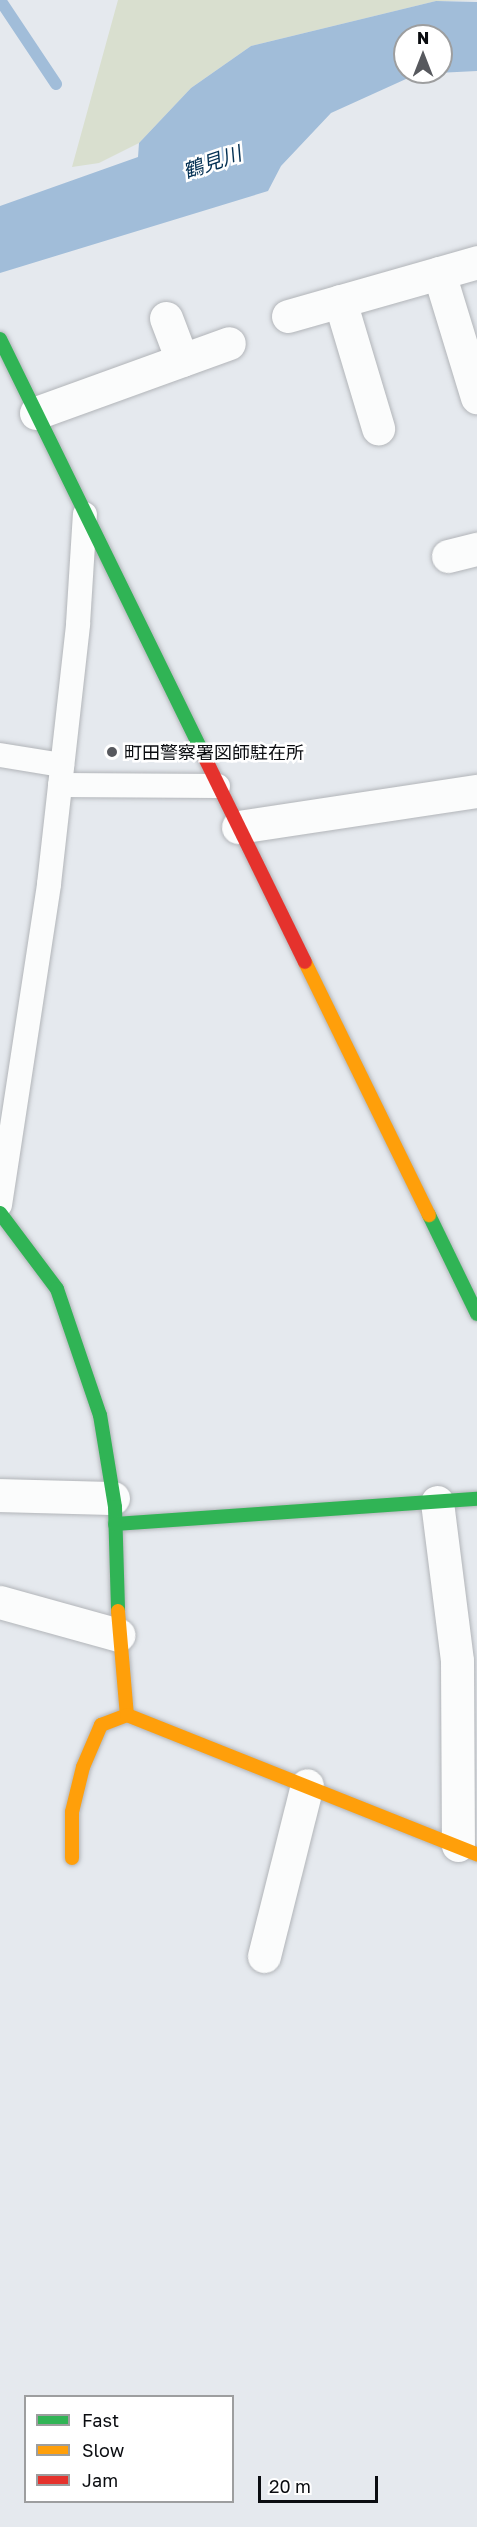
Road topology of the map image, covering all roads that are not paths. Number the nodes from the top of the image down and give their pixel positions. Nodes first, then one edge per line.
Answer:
1 (477, 262) edge
2 (439, 273) junction
3 (340, 301) junction
4 (288, 316) dead end
5 (166, 318) dead end
6 (0, 339) edge
7 (229, 344) dead end
8 (182, 360) junction
9 (477, 397) edge
10 (36, 413) junction
11 (378, 428) dead end
12 (85, 514) junction
13 (0, 755) edge
14 (61, 775) junction
15 (218, 786) junction
16 (477, 791) edge
17 (238, 827) junction
18 (0, 1205) edge
19 (0, 1213) edge
20 (477, 1314) edge
21 (0, 1495) edge
22 (477, 1499) edge
23 (437, 1502) junction
24 (114, 1511) junction
25 (0, 1602) edge
26 (119, 1635) junction
27 (128, 1715) junction
28 (307, 1785) junction
29 (468, 1849) edge
30 (72, 1858) dead end
31 (264, 1956) dead end

1 - 2 street
2 - 3 street
2 - 9 street
3 - 4 street
3 - 11 street
5 - 8 street
6 - 10 street
7 - 8 street
8 - 10 street
10 - 12 street
12 - 14 lane
12 - 15 street
13 - 14 lane
14 - 15 lane
14 - 18 lane
15 - 17 street
16 - 17 street
17 - 20 street
19 - 24 street
21 - 24 street
22 - 23 street
23 - 24 street
23 - 29 street
24 - 26 street
25 - 26 street
26 - 27 street
27 - 28 street
27 - 30 street
28 - 29 street
28 - 31 street

